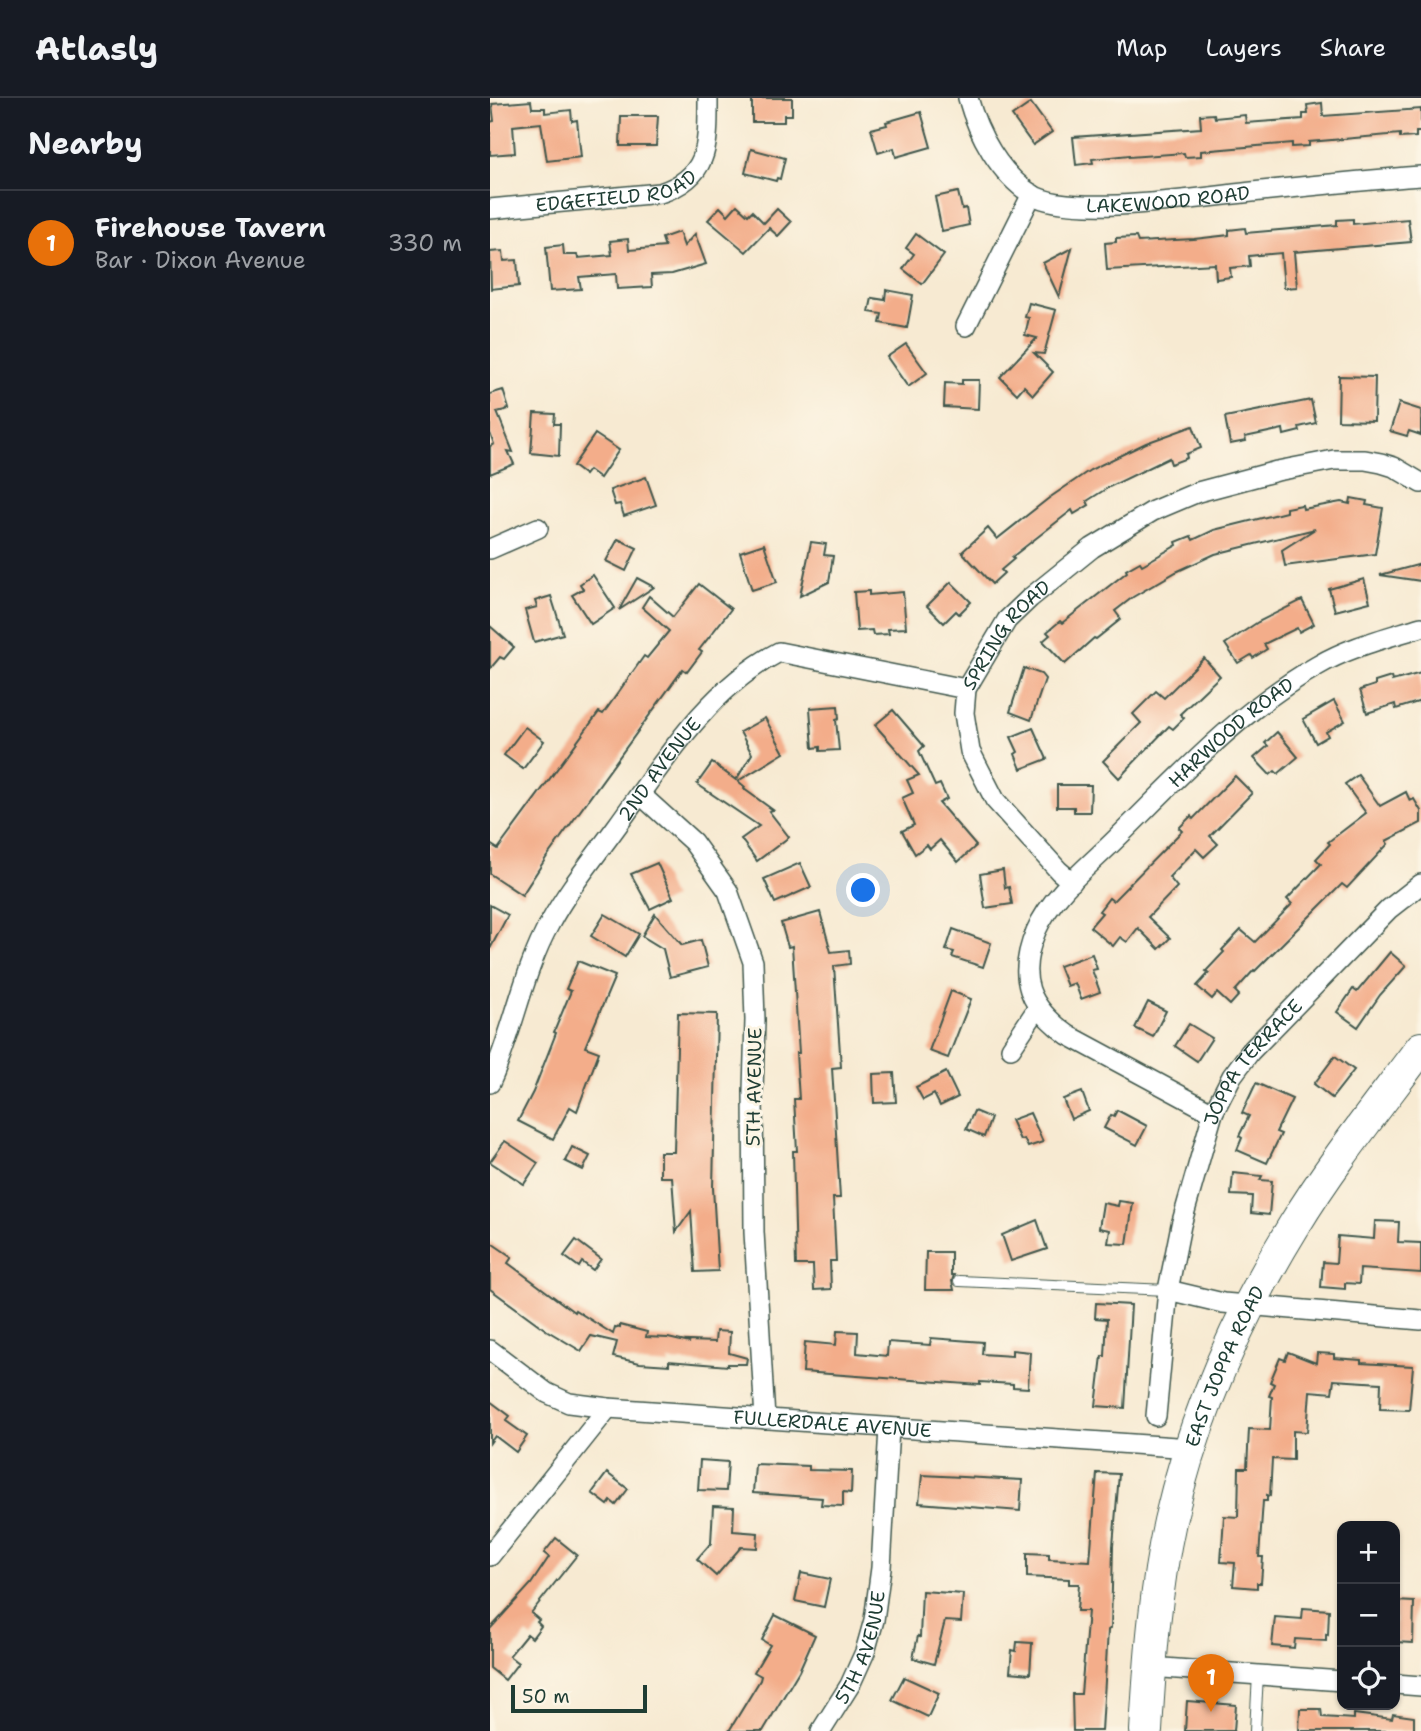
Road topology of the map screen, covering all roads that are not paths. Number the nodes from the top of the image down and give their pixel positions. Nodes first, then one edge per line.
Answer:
1 (708, 98) edge
2 (968, 98) edge
3 (1421, 176) edge
4 (1032, 194) junction
5 (490, 209) edge
6 (966, 326) dead end
7 (1421, 482) edge
8 (538, 528) dead end
9 (490, 549) edge
10 (1421, 627) edge
11 (966, 690) junction
12 (640, 794) junction
13 (1072, 882) junction
14 (1421, 884) edge
15 (1037, 1009) junction
16 (1011, 1048) dead end
17 (1421, 1048) edge
18 (490, 1083) edge
19 (1213, 1113) junction
20 (959, 1281) dead end
21 (1168, 1290) junction
22 (1250, 1304) junction
23 (1421, 1320) edge
24 (490, 1350) edge
25 (608, 1409) junction
26 (1156, 1416) dead end
27 (765, 1419) junction
28 (889, 1428) junction
29 (1191, 1448) junction
30 (490, 1556) edge
31 (1150, 1667) junction
32 (1258, 1675) junction
33 (1337, 1681) edge
34 (1400, 1684) edge
35 (1421, 1686) edge
36 (821, 1731) edge
37 (1146, 1731) edge
38 (1255, 1731) edge

1 - 5 street, EDGEFIELD ROAD
2 - 4 street, LAKEWOOD ROAD
3 - 4 street, LAKEWOOD ROAD
4 - 6 street
7 - 11 street, SPRING ROAD
8 - 9 street
10 - 13 street, HARWOOD ROAD
11 - 12 street, 2ND AVENUE
11 - 13 street, SPRING ROAD
12 - 18 street, 2ND AVENUE
12 - 27 street, 5TH AVENUE
13 - 15 street
14 - 19 street, JOPPA TERRACE
15 - 16 street
15 - 19 street
17 - 22 main road, EAST JOPPA ROAD
19 - 21 street, JOPPA TERRACE
20 - 21 lane
21 - 22 street
21 - 26 street, JOPPA TERRACE
22 - 23 street
22 - 29 main road, EAST JOPPA ROAD
24 - 25 street, FULLERDALE AVENUE
25 - 27 street, FULLERDALE AVENUE
25 - 30 street
27 - 28 street, FULLERDALE AVENUE
28 - 29 street, FULLERDALE AVENUE
28 - 36 street, 5TH AVENUE
29 - 31 main road, EAST JOPPA ROAD
31 - 32 street
31 - 37 main road, EAST JOPPA ROAD
32 - 33 street
32 - 38 lane
34 - 35 street

